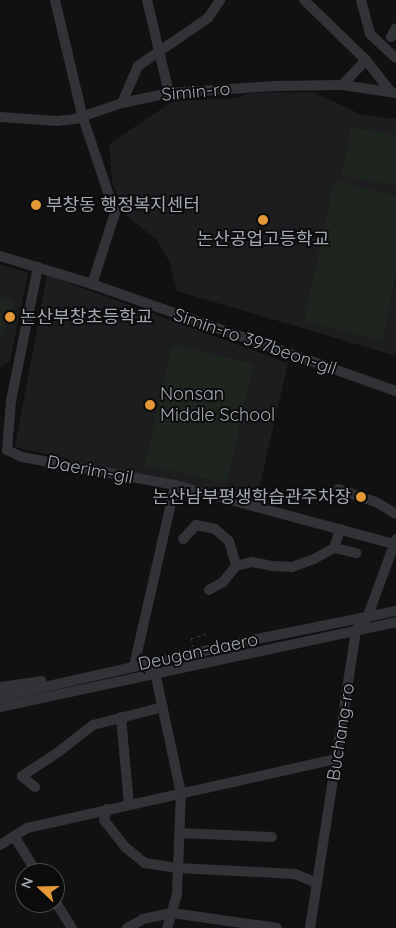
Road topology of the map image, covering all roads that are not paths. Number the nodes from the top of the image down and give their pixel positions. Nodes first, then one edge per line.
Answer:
1 (55, 0) edge
2 (147, 0) edge
3 (220, 0) edge
4 (304, 0) edge
5 (361, 0) edge
6 (160, 51) junction
7 (396, 58) edge
8 (366, 60) junction
9 (342, 85) junction
10 (170, 93) junction
11 (393, 93) edge
12 (122, 104) junction
13 (0, 117) edge
14 (83, 118) junction
15 (0, 256) edge
16 (38, 267) junction
17 (92, 284) junction
18 (396, 391) edge
19 (3, 452) edge
20 (175, 486) junction
21 (338, 489) dead end
22 (396, 514) edge
23 (340, 529) junction
24 (183, 539) dead end
25 (395, 541) edge
26 (334, 548) junction
27 (356, 553) dead end
28 (236, 566) junction
29 (209, 590) dead end
30 (396, 611) edge
31 (367, 618) junction
32 (396, 622) edge
33 (356, 630) junction
34 (134, 666) junction
35 (155, 672) junction
36 (101, 678) junction
37 (0, 687) edge
38 (0, 697) edge
39 (163, 706) junction
40 (0, 707) edge
41 (0, 713) edge
42 (122, 717) junction
43 (336, 760) junction
44 (35, 787) dead end
45 (181, 794) junction
46 (129, 805) junction
47 (107, 809) junction
48 (179, 833) junction
49 (14, 836) junction
50 (272, 837) dead end
51 (0, 845) edge
52 (31, 863) edge
53 (178, 868) junction
54 (317, 883) junction
55 (63, 913) edge
56 (172, 913) junction
57 (72, 928) edge
58 (127, 928) edge
59 (167, 928) edge
60 (277, 928) edge
61 (310, 928) edge

1 - 14 street
2 - 6 street
3 - 6 street
4 - 8 street
5 - 7 street
6 - 10 street
6 - 12 street
8 - 9 street
8 - 11 street
9 - 10 street, Simin-ro
9 - 11 street, Simin-ro
10 - 12 street, Simin-ro
12 - 14 street, Simin-ro
13 - 14 street, Simin-ro
14 - 17 street
15 - 16 street, Simin-ro 397beon-gil
16 - 17 street, Simin-ro 397beon-gil
16 - 19 street, Daerim-gil
17 - 18 street, Simin-ro 397beon-gil
19 - 20 street, Daerim-gil
20 - 23 street
20 - 34 street
21 - 22 street
23 - 25 street
23 - 26 street
24 - 28 street
25 - 31 street
26 - 27 street
26 - 28 street
28 - 29 street
30 - 31 street, Deugan-daero
31 - 33 street
31 - 34 street, Deugan-daero
32 - 33 street, Deugan-daero
33 - 35 street, Deugan-daero
33 - 43 street, Buchang-ro
34 - 36 street, Deugan-daero
35 - 36 street, Deugan-daero
35 - 39 street
36 - 37 street
36 - 38 street, Deugan-daero
36 - 40 street, Deugan-daero
36 - 41 street
39 - 42 street
39 - 45 street
42 - 44 street
42 - 46 street
43 - 45 street
43 - 54 street, Buchang-ro
45 - 46 street
45 - 48 street
46 - 47 street
47 - 49 street
47 - 53 street
48 - 50 street
48 - 53 street
49 - 51 street
49 - 52 street
53 - 54 street
53 - 56 street
54 - 61 street, Buchang-ro
55 - 57 street
56 - 58 street
56 - 59 street
56 - 60 street

